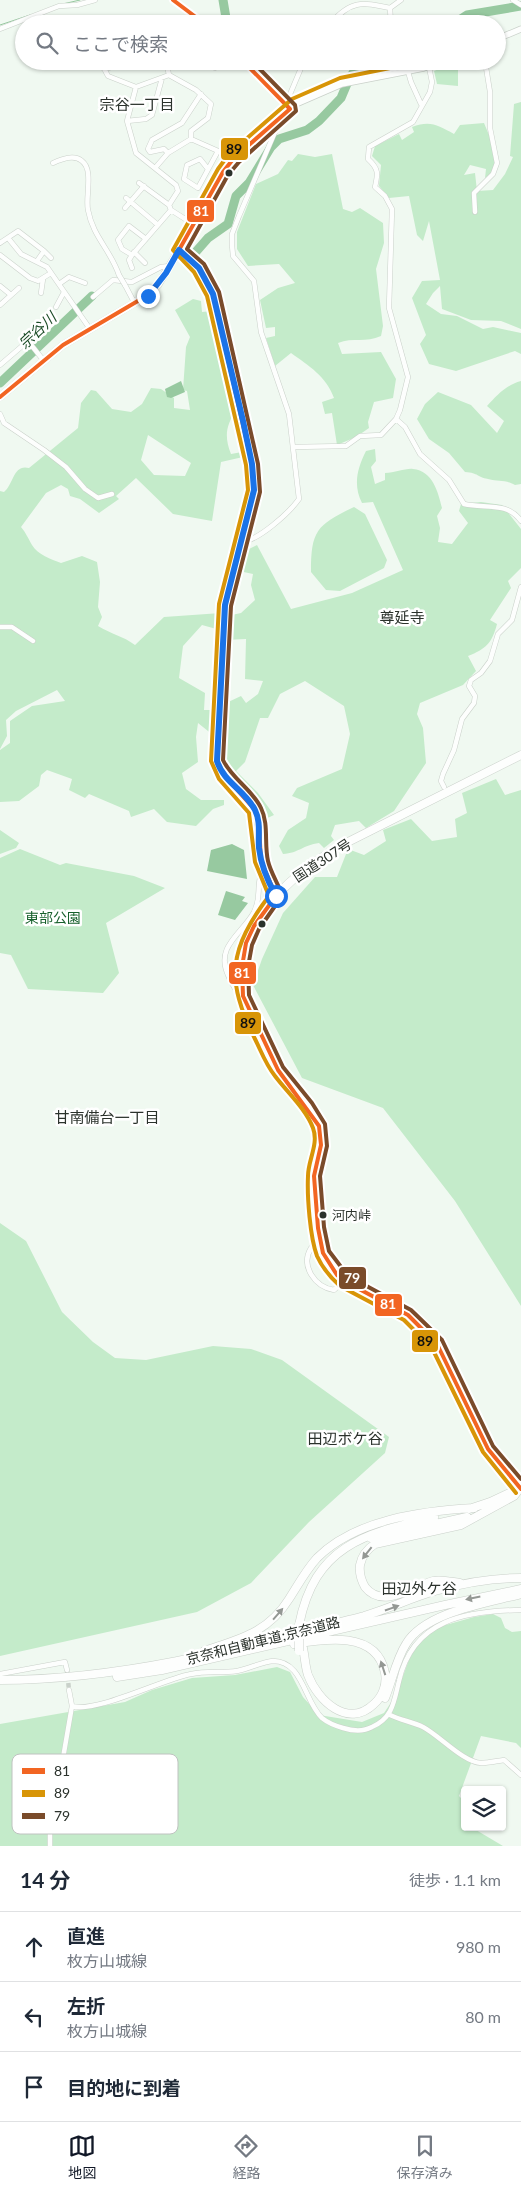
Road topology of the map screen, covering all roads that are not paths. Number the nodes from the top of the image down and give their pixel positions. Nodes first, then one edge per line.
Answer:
1 (95, 0) edge
2 (173, 0) edge
3 (401, 0) edge
4 (513, 0) edge
5 (521, 5) edge
6 (390, 8) junction
7 (35, 15) edge
8 (193, 15) edge
9 (338, 15) edge
10 (390, 15) edge
11 (15, 22) edge
12 (0, 28) edge
13 (521, 29) edge
14 (506, 35) edge
15 (105, 70) edge
16 (168, 70) edge
17 (252, 70) edge
18 (301, 70) edge
19 (416, 70) edge
20 (430, 70) edge
21 (486, 70) edge
22 (407, 72) junction
23 (169, 75) junction
24 (162, 78) junction
25 (136, 87) junction
26 (200, 94) junction
27 (421, 104) junction
28 (290, 109) junction
29 (282, 116) junction
30 (127, 121) junction
31 (191, 139) junction
32 (218, 151) junction
33 (168, 153) junction
34 (234, 158) junction
35 (53, 163) dead end
36 (154, 168) junction
37 (208, 169) junction
38 (139, 182) dead end
39 (144, 186) junction
40 (126, 198) dead end
41 (131, 202) junction
42 (125, 208) dead end
43 (170, 208) junction
44 (475, 212) dead end
45 (193, 224) junction
46 (158, 225) junction
47 (8, 238) junction
48 (146, 239) junction
49 (0, 243) edge
50 (179, 250) junction
51 (44, 252) junction
52 (133, 254) junction
53 (0, 255) edge
54 (51, 258) dead end
55 (37, 261) junction
56 (145, 263) dead end
57 (170, 266) junction
58 (132, 268) dead end
59 (51, 273) junction
60 (43, 279) junction
61 (85, 283) dead end
62 (59, 284) junction
63 (0, 286) edge
64 (19, 288) dead end
65 (64, 292) junction
66 (41, 293) dead end
67 (10, 295) junction
68 (93, 297) dead end
69 (135, 304) junction
70 (0, 305) edge
71 (56, 307) dead end
72 (90, 329) junction
73 (44, 361) junction
74 (0, 365) edge
75 (0, 397) edge
76 (0, 414) edge
77 (396, 419) junction
78 (293, 447) junction
79 (112, 494) dead end
80 (521, 521) edge
81 (241, 542) junction
82 (521, 587) edge
83 (0, 626) edge
84 (33, 641) dead end
85 (521, 755) edge
86 (444, 787) dead end
87 (265, 875) junction
88 (276, 896) junction
89 (243, 996) junction
90 (320, 1246) junction
91 (344, 1281) junction
92 (520, 1488) edge
93 (477, 1511) junction
94 (521, 1578) edge
95 (470, 1584) junction
96 (521, 1590) edge
97 (521, 1594) edge
98 (521, 1610) edge
99 (301, 1650) junction
100 (154, 1666) junction
101 (67, 1670) dead end
102 (162, 1670) junction
103 (0, 1674) edge
104 (0, 1682) edge
105 (69, 1690) tunnel mouth
106 (72, 1706) junction
107 (390, 1715) junction
108 (64, 1754) edge
109 (521, 1775) edge

1 - 7 street
2 - 8 street
3 - 6 street
4 - 5 street
6 - 9 street
6 - 10 street
11 - 12 street
13 - 14 street
15 - 25 street
16 - 23 street
17 - 28 street
18 - 28 street
19 - 22 street
20 - 27 street
21 - 44 street
22 - 27 street
22 - 28 street
23 - 24 street
23 - 26 street
24 - 25 street
24 - 30 street
25 - 30 street
26 - 31 street
26 - 33 street
27 - 77 street
28 - 29 street
29 - 34 street
29 - 78 street
30 - 36 street
31 - 32 street
31 - 33 street
32 - 34 street
32 - 37 street
33 - 36 street
34 - 45 street
35 - 69 street, bridge
36 - 43 street
37 - 37 street
38 - 39 street
39 - 41 street
39 - 43 street
40 - 41 street
41 - 42 street
41 - 46 street
43 - 45 street
43 - 46 street
45 - 50 street
46 - 48 street
47 - 49 street
47 - 51 street
47 - 55 street
48 - 52 street
48 - 52 street
50 - 57 main road
50 - 81 main road
51 - 54 street
51 - 55 street
52 - 56 street
52 - 58 street
53 - 60 street
55 - 59 street
57 - 68 street
57 - 69 main road
59 - 60 street
59 - 62 street
60 - 66 street
61 - 62 street
62 - 65 street
63 - 67 street
64 - 67 street
65 - 71 street
65 - 72 street
67 - 70 street
69 - 72 main road
72 - 73 main road
73 - 74 street
73 - 75 main road
76 - 79 street
77 - 78 street
77 - 80 street
78 - 81 street
81 - 87 main road
82 - 86 street
83 - 84 street
85 - 88 highway, 国道307号
87 - 88 main road
87 - 89 street
88 - 89 highway, 国道307号
89 - 90 highway, 国道307号
90 - 91 highway, 国道307号
90 - 91 street
91 - 92 highway, 国道307号
92 - 93 highway
93 -> 95 highway
93 - 99 highway
100 -> 93 highway
94 - 95 highway, 京奈和自動車道;京奈道路
100 -> 95 highway, 京奈和自動車道;京奈道路
96 -> 102 highway, 京奈和自動車道;京奈道路
97 - 99 highway
98 - 107 street
99 -> 102 highway
100 - 104 highway, 京奈和自動車道;京奈道路
101 - 103 street
102 - 104 highway, 京奈和自動車道;京奈道路
105 - 106 street
106 - 107 street
106 - 108 street
107 - 109 street

